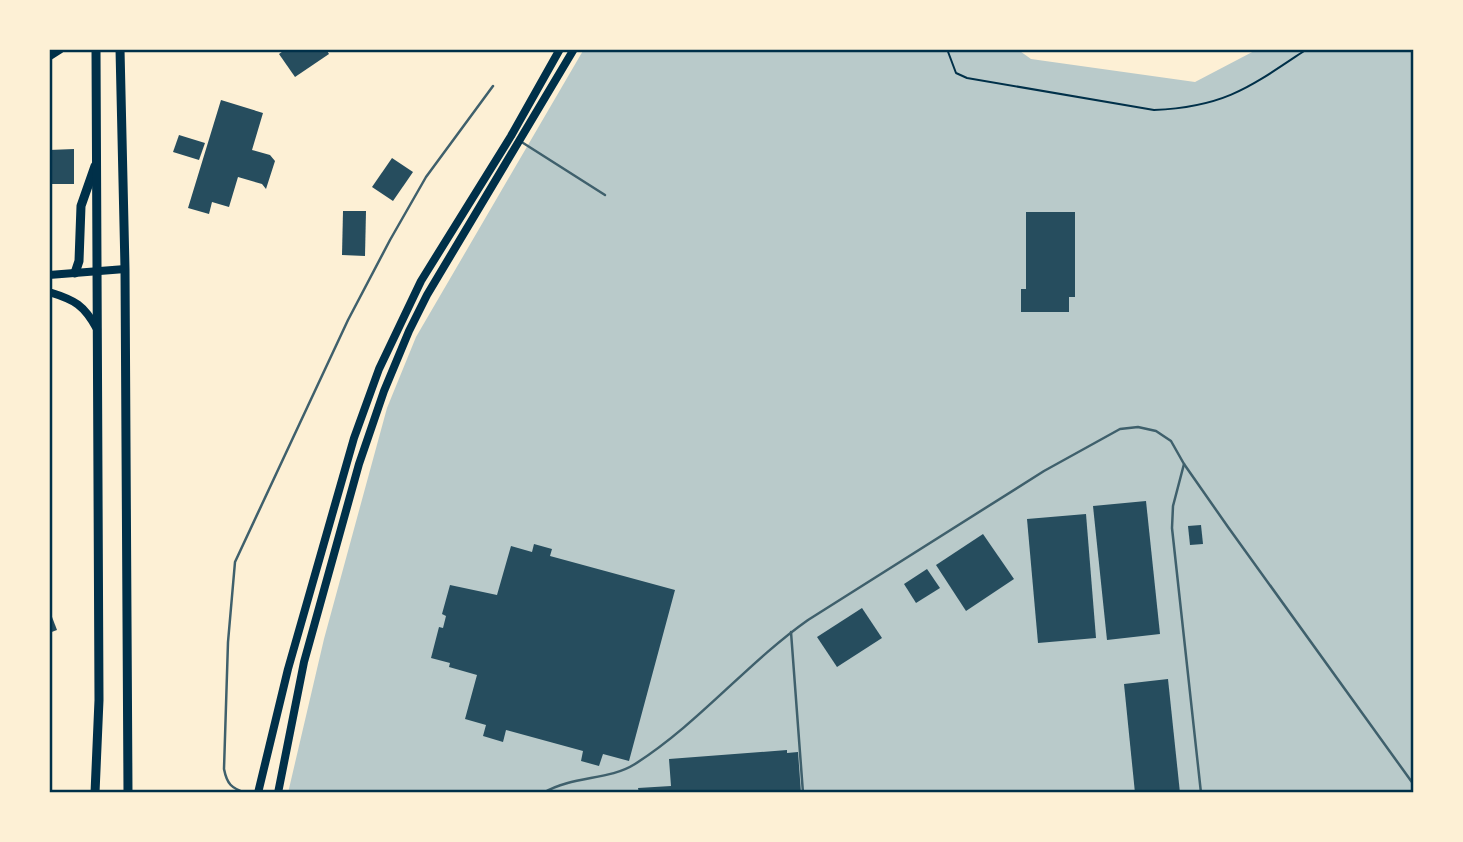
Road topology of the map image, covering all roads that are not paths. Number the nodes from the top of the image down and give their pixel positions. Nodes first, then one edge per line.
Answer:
1 (60, 49) edge
2 (96, 49) edge
3 (120, 49) edge
4 (560, 49) edge
5 (574, 49) edge
6 (49, 56) edge
7 (493, 86) dead end
8 (511, 136) junction
9 (520, 141) junction
10 (96, 161) junction
11 (605, 195) dead end
12 (125, 269) junction
13 (98, 272) junction
14 (75, 273) junction
15 (49, 275) edge
16 (49, 292) edge
17 (98, 331) junction
18 (1184, 464) junction
19 (791, 632) junction
20 (1414, 785) edge
21 (95, 793) edge
22 (128, 793) edge
23 (246, 793) edge
24 (258, 793) edge
25 (278, 793) edge
26 (543, 793) edge
27 (803, 793) edge
28 (1201, 793) edge

1 - 6 highway
2 - 10 highway
3 - 12 highway
4 - 8 main road
5 - 9 main road
7 - 23 lane
8 - 9 lane
8 - 24 main road
9 - 11 lane
9 - 25 main road
10 - 13 highway
10 - 14 highway
12 - 13 main road
12 - 22 highway
13 - 14 main road
13 - 17 highway
14 - 15 main road
16 - 17 main road
17 - 21 highway
18 - 19 lane
18 - 20 lane
18 - 28 lane
19 - 26 lane
19 - 27 lane

